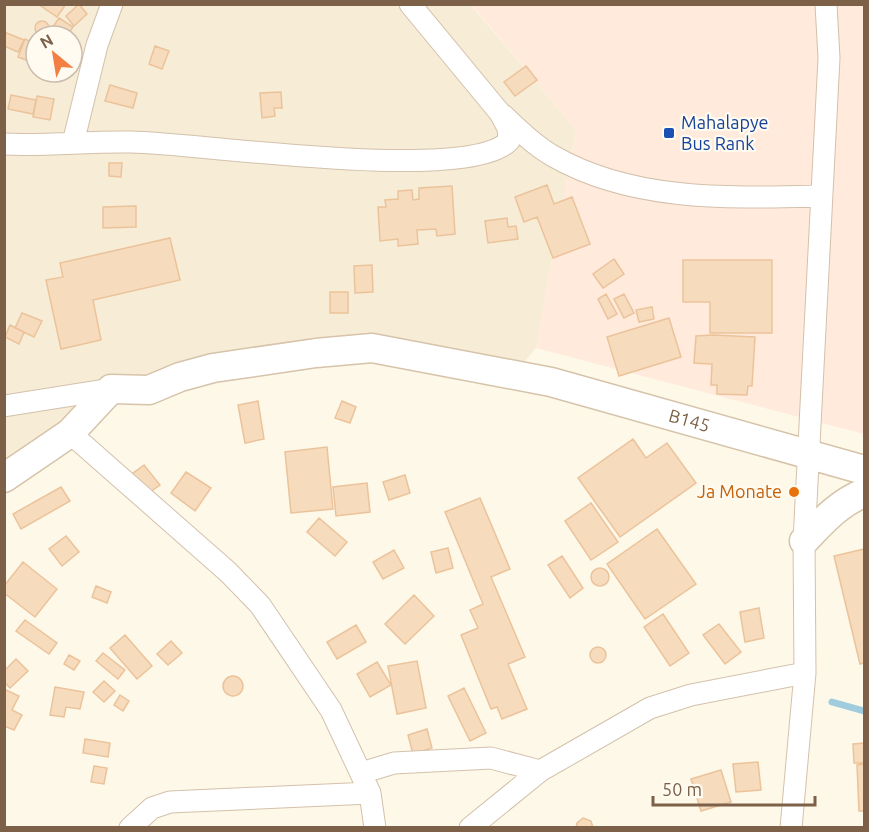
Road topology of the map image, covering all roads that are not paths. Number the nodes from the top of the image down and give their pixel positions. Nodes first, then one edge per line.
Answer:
1 (112, 4) edge
2 (410, 4) edge
3 (826, 4) edge
4 (500, 113) junction
5 (73, 143) junction
6 (4, 144) edge
7 (821, 196) junction
8 (111, 389) junction
9 (4, 406) edge
10 (70, 433) junction
11 (807, 453) junction
12 (864, 470) edge
13 (4, 478) edge
14 (864, 493) edge
15 (804, 541) junction
16 (805, 673) junction
17 (540, 771) junction
18 (361, 773) junction
19 (370, 793) junction
20 (130, 828) edge
21 (375, 828) edge
22 (470, 828) edge
23 (790, 828) edge

1 - 5 street
2 - 4 street
3 - 7 street
4 - 5 street
4 - 7 street
5 - 6 street
7 - 11 street
8 - 9 street
8 - 10 main road
8 - 11 main road, B145 / B145
10 - 13 main road
10 - 18 street
11 - 12 main road, B145 / B145
11 - 15 street
14 - 15 main road
15 - 16 street
16 - 17 street
16 - 23 street
17 - 18 street
17 - 22 street
18 - 19 street
19 - 20 street
19 - 21 street

